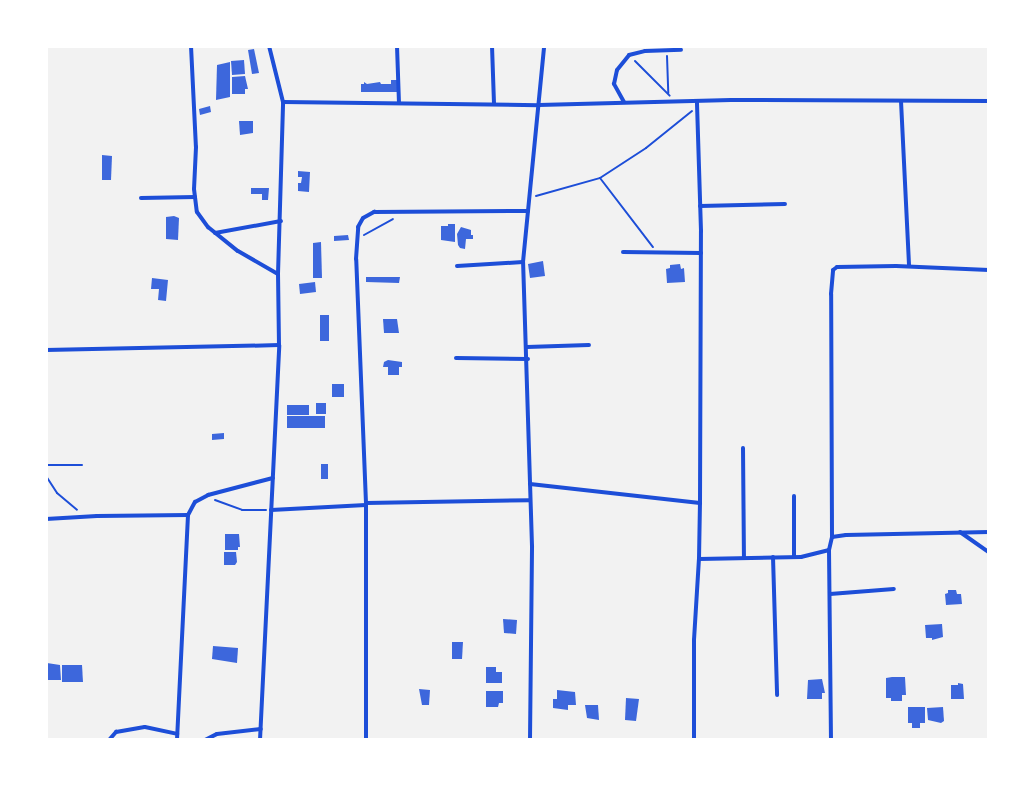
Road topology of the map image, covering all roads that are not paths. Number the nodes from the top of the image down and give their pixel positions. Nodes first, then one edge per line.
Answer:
1 (190, 46) edge
2 (269, 46) edge
3 (397, 46) edge
4 (492, 46) edge
5 (544, 46) edge
6 (681, 50) dead end
7 (902, 101) junction
8 (989, 101) edge
9 (284, 102) junction
10 (624, 102) junction
11 (399, 103) junction
12 (494, 104) junction
13 (698, 104) junction
14 (539, 105) junction
15 (195, 197) junction
16 (141, 198) dead end
17 (785, 204) dead end
18 (700, 206) junction
19 (528, 211) junction
20 (280, 220) junction
21 (215, 233) junction
22 (623, 252) dead end
23 (701, 253) junction
24 (523, 262) junction
25 (457, 266) dead end
26 (910, 266) junction
27 (989, 270) edge
28 (278, 274) junction
29 (279, 345) junction
30 (589, 345) dead end
31 (527, 347) junction
32 (46, 350) edge
33 (456, 358) dead end
34 (528, 359) junction
35 (743, 448) dead end
36 (82, 465) dead end
37 (46, 466) edge
38 (273, 478) junction
39 (530, 484) junction
40 (794, 496) dead end
41 (530, 500) junction
42 (700, 503) junction
43 (366, 504) junction
44 (271, 510) junction
45 (188, 515) junction
46 (46, 519) edge
47 (960, 532) junction
48 (989, 532) edge
49 (832, 537) junction
50 (829, 550) junction
51 (989, 552) edge
52 (773, 557) junction
53 (794, 557) junction
54 (744, 558) junction
55 (699, 559) junction
56 (894, 589) dead end
57 (830, 594) junction
58 (777, 695) dead end
59 (261, 729) junction
60 (177, 734) junction
61 (109, 740) edge
62 (177, 740) edge
63 (205, 740) edge
64 (260, 740) edge
65 (366, 740) edge
66 (530, 740) edge
67 (694, 740) edge
68 (831, 740) edge

1 - 15 street
2 - 9 street
3 - 11 street
4 - 12 street
5 - 14 street
6 - 10 street
7 - 8 street
7 - 13 street
7 - 26 street
9 - 11 street
9 - 20 street
10 - 13 street
10 - 14 street
11 - 12 street
12 - 14 street
13 - 18 street
14 - 19 street
15 - 16 street
15 - 21 street
17 - 18 street
18 - 23 street
19 - 24 street
19 - 43 street
20 - 21 street
20 - 28 street
21 - 28 street
22 - 23 street
23 - 42 street
24 - 25 street
24 - 31 street
26 - 27 street
26 - 49 street
28 - 29 street
29 - 32 street
29 - 38 street
30 - 31 street
31 - 34 street
33 - 34 street
34 - 39 street
35 - 54 street
36 - 37 lane
38 - 44 street
38 - 45 street
39 - 41 street
39 - 42 street
40 - 53 street
41 - 43 street
41 - 66 street
42 - 55 street
43 - 44 street
43 - 65 street
44 - 59 street
45 - 46 street
45 - 60 street
47 - 48 street
47 - 49 street
47 - 51 street
49 - 50 street
50 - 53 street
50 - 57 street
52 - 53 street
52 - 54 street
52 - 58 street
54 - 55 street
55 - 67 street
56 - 57 street
57 - 68 street
59 - 63 street
59 - 64 street
60 - 61 street
60 - 62 street

